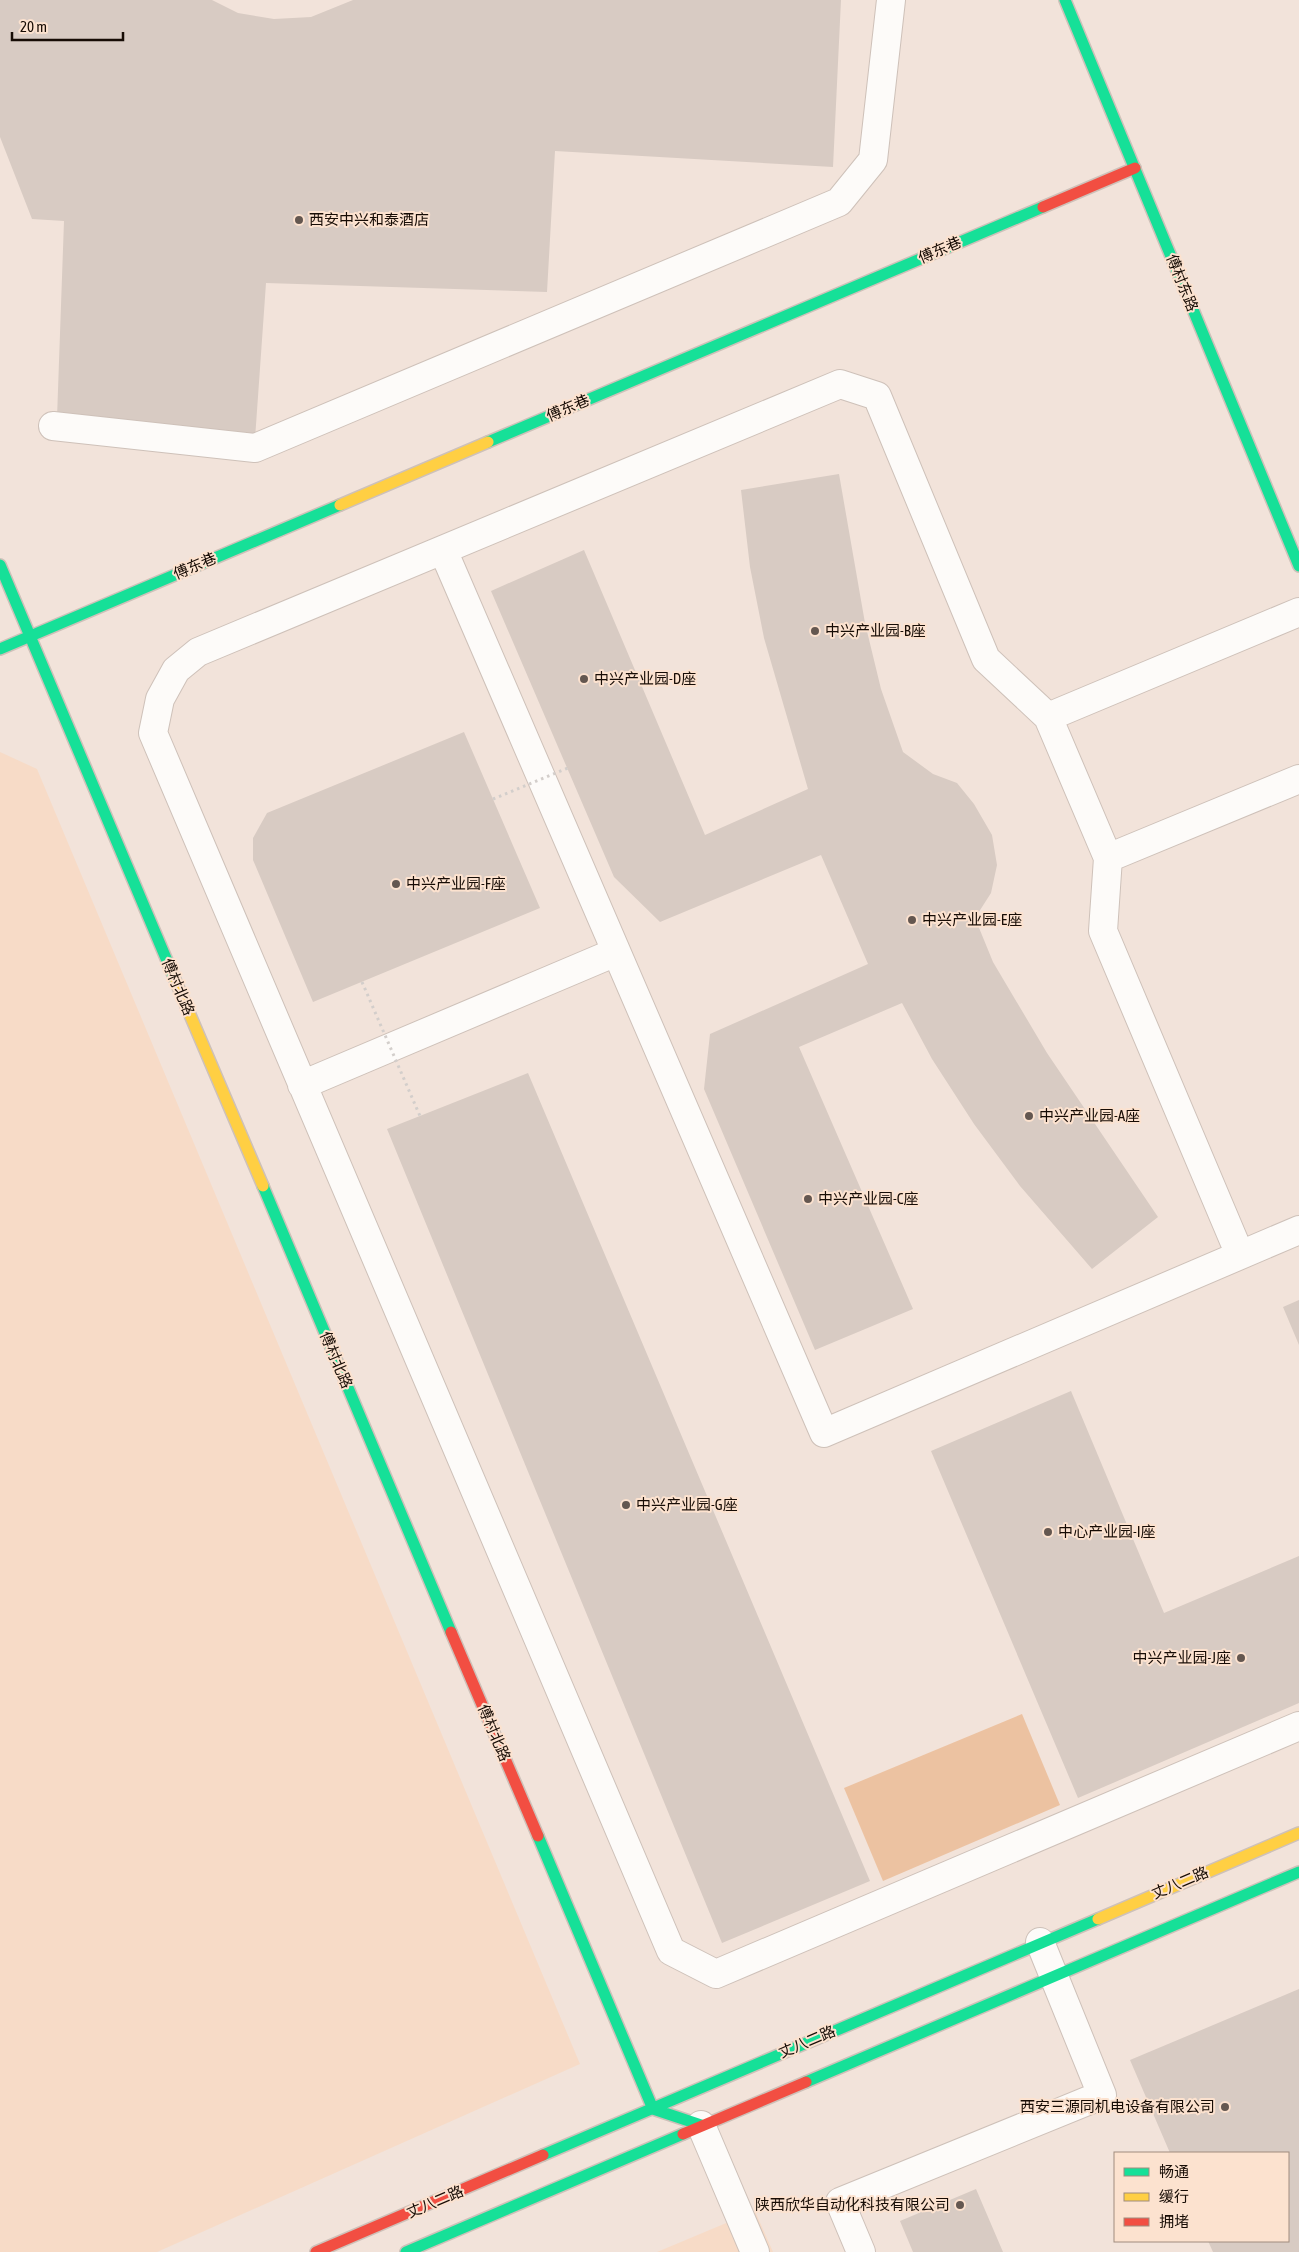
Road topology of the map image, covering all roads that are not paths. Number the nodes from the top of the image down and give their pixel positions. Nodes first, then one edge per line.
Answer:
1 (891, 0) edge
2 (1065, 0) edge
3 (1135, 168) junction
4 (52, 426) dead end
5 (443, 550) junction
6 (0, 565) edge
7 (1299, 566) edge
8 (1299, 612) edge
9 (30, 636) junction
10 (0, 649) edge
11 (1048, 716) junction
12 (1299, 779) edge
13 (1108, 858) junction
14 (616, 952) junction
15 (302, 1086) junction
16 (1299, 1230) edge
17 (1240, 1255) junction
18 (1299, 1726) edge
19 (1299, 1833) edge
20 (1299, 1872) edge
21 (1040, 1942) junction
22 (1055, 1977) junction
23 (653, 2109) junction
24 (701, 2125) junction
25 (316, 2252) edge
26 (406, 2252) edge
27 (755, 2252) edge
28 (861, 2252) edge

1 - 4 street
2 - 3 street, 傅村东路
3 - 7 street, 傅村东路
3 - 9 street, 傅东巷
5 - 11 street
5 - 14 street
5 - 15 street
6 - 9 street, 傅村北路
8 - 11 street
9 - 10 street, 傅东巷
9 - 23 street, 傅村北路
11 - 13 street
12 - 13 street
13 - 17 street
14 - 15 street
14 - 17 street
15 - 18 street
16 - 17 street
19 - 21 street, 丈八二路
20 - 22 street
21 - 22 street
21 - 23 street, 丈八二路
22 - 24 street
22 - 28 street
23 - 24 street
23 - 25 street, 丈八二路
24 - 26 street
24 - 27 street

